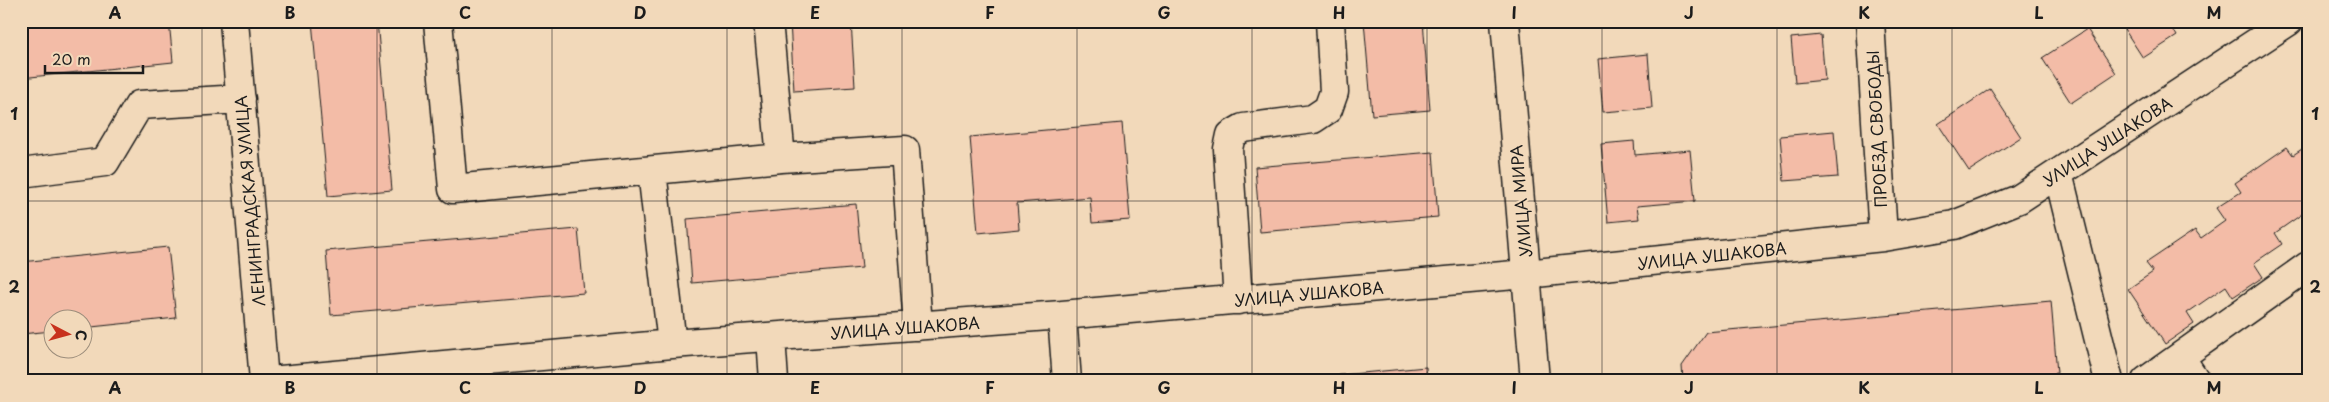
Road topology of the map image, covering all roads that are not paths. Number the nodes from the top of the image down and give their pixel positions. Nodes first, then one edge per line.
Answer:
1 (234, 21) edge
2 (438, 21) edge
3 (768, 21) edge
4 (1330, 21) edge
5 (1505, 21) edge
6 (1870, 21) edge
7 (2290, 21) edge
8 (242, 99) junction
9 (781, 158) junction
10 (652, 171) junction
11 (21, 173) edge
12 (2058, 173) junction
13 (1883, 237) junction
14 (2308, 266) edge
15 (1526, 274) junction
16 (1238, 300) junction
17 (1062, 315) junction
18 (918, 326) junction
19 (771, 337) junction
20 (672, 344) junction
21 (2180, 357) junction
22 (264, 381) edge
23 (270, 381) edge
24 (774, 381) edge
25 (1067, 381) edge
26 (1535, 381) edge
27 (2108, 381) edge
28 (2146, 381) edge
29 (2196, 381) edge

1 - 8 street, ЛЕНИНГРАДСКАЯ УЛИЦА
2 - 10 street
3 - 9 street
4 - 16 street
5 - 15 street, УЛИЦА МИРА
6 - 13 street, ПРОЕЗД СВОБОДЫ
7 - 12 street, УЛИЦА УШАКОВА
8 - 11 street
8 - 22 street, ЛЕНИНГРАДСКАЯ УЛИЦА
9 - 10 street
9 - 18 street
10 - 20 street
12 - 13 street, УЛИЦА УШАКОВА
12 - 27 street
13 - 15 street, УЛИЦА УШАКОВА
14 - 21 street
15 - 16 street, УЛИЦА УШАКОВА
15 - 26 street, УЛИЦА МИРА
16 - 17 street, УЛИЦА УШАКОВА
17 - 18 street, УЛИЦА УШАКОВА
17 - 25 street
18 - 19 street, УЛИЦА УШАКОВА
19 - 20 street, УЛИЦА УШАКОВА
19 - 24 street
20 - 23 street, УЛИЦА УШАКОВА
21 - 28 street
21 - 29 street

